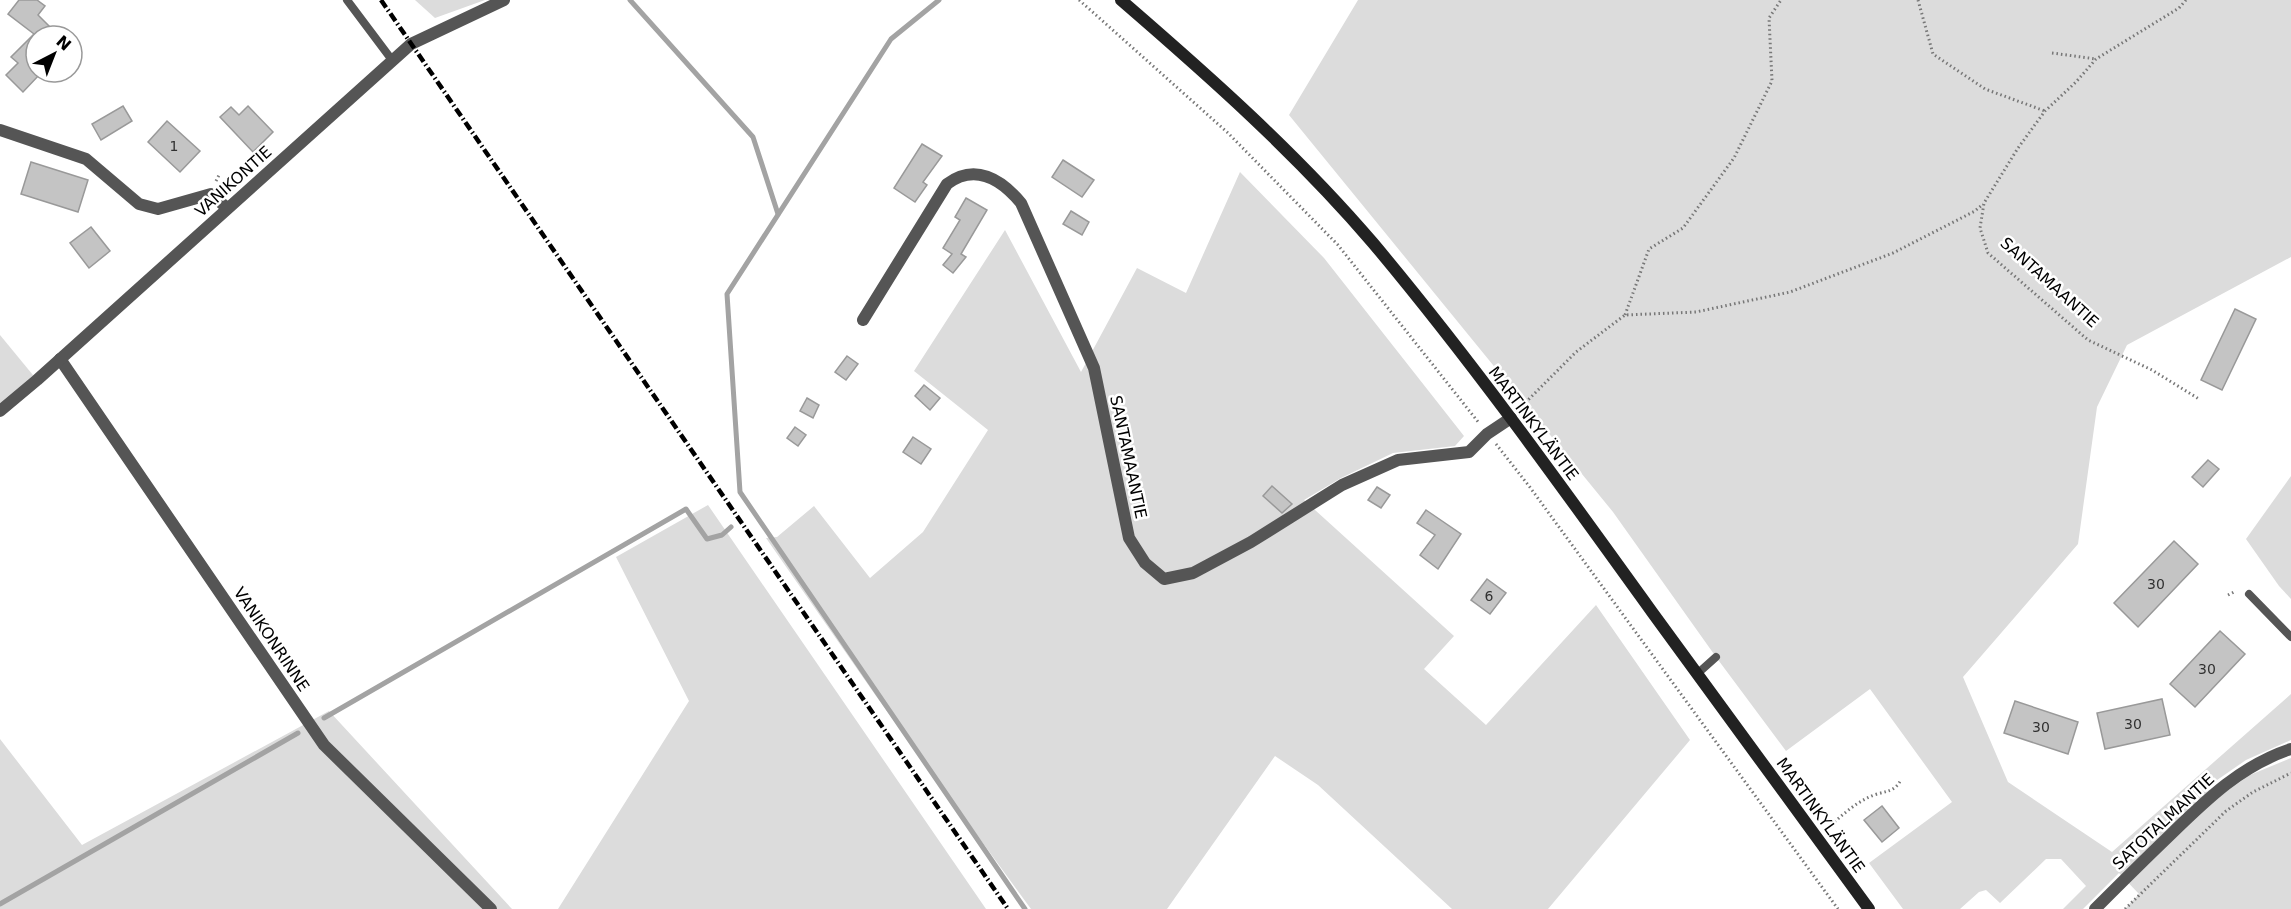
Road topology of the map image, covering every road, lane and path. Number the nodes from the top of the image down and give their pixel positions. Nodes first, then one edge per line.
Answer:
1 (347, 0) edge
2 (504, 0) edge
3 (1121, 0) edge
4 (1781, 0) edge
5 (1918, 0) edge
6 (2186, 0) edge
7 (2052, 53) dead end
8 (2096, 59) junction
9 (392, 60) junction
10 (2045, 111) junction
11 (0, 130) edge
12 (1984, 203) junction
13 (227, 208) junction
14 (1625, 315) junction
15 (863, 320) dead end
16 (60, 359) junction
17 (2199, 399) dead end
18 (0, 411) edge
19 (1510, 418) junction
20 (2248, 594) dead end
21 (2291, 637) edge
22 (1716, 657) dead end
23 (1697, 674) junction
24 (2291, 749) edge
25 (2291, 773) edge
26 (1901, 779) dead end
27 (1818, 837) junction
28 (491, 909) edge
29 (1869, 909) edge
30 (2095, 909) edge
31 (2125, 909) edge

1 - 9 lane
2 - 9 street, VANIKONTIE
3 - 19 street, MARTINKYLÄNTIE
4 - 14 path
5 - 10 path
6 - 8 path, SANTAMAANTIE
7 - 8 path
8 - 10 path, SANTAMAANTIE
9 - 13 street, VANIKONTIE
10 - 12 path, SANTAMAANTIE
11 - 13 street
12 - 14 path
12 - 17 path, SANTAMAANTIE
13 - 16 street, VANIKONTIE
14 - 19 path
15 - 19 street, SANTAMAANTIE
16 - 18 street, VANIKONTIE
16 - 28 street, VANIKONRINNE
19 - 23 street, MARTINKYLÄNTIE
20 - 21 lane
22 - 23 lane
23 - 27 street, MARTINKYLÄNTIE
24 - 30 street, SATOTALMANTIE
25 - 31 path
26 - 27 path
27 - 29 street, MARTINKYLÄNTIE

